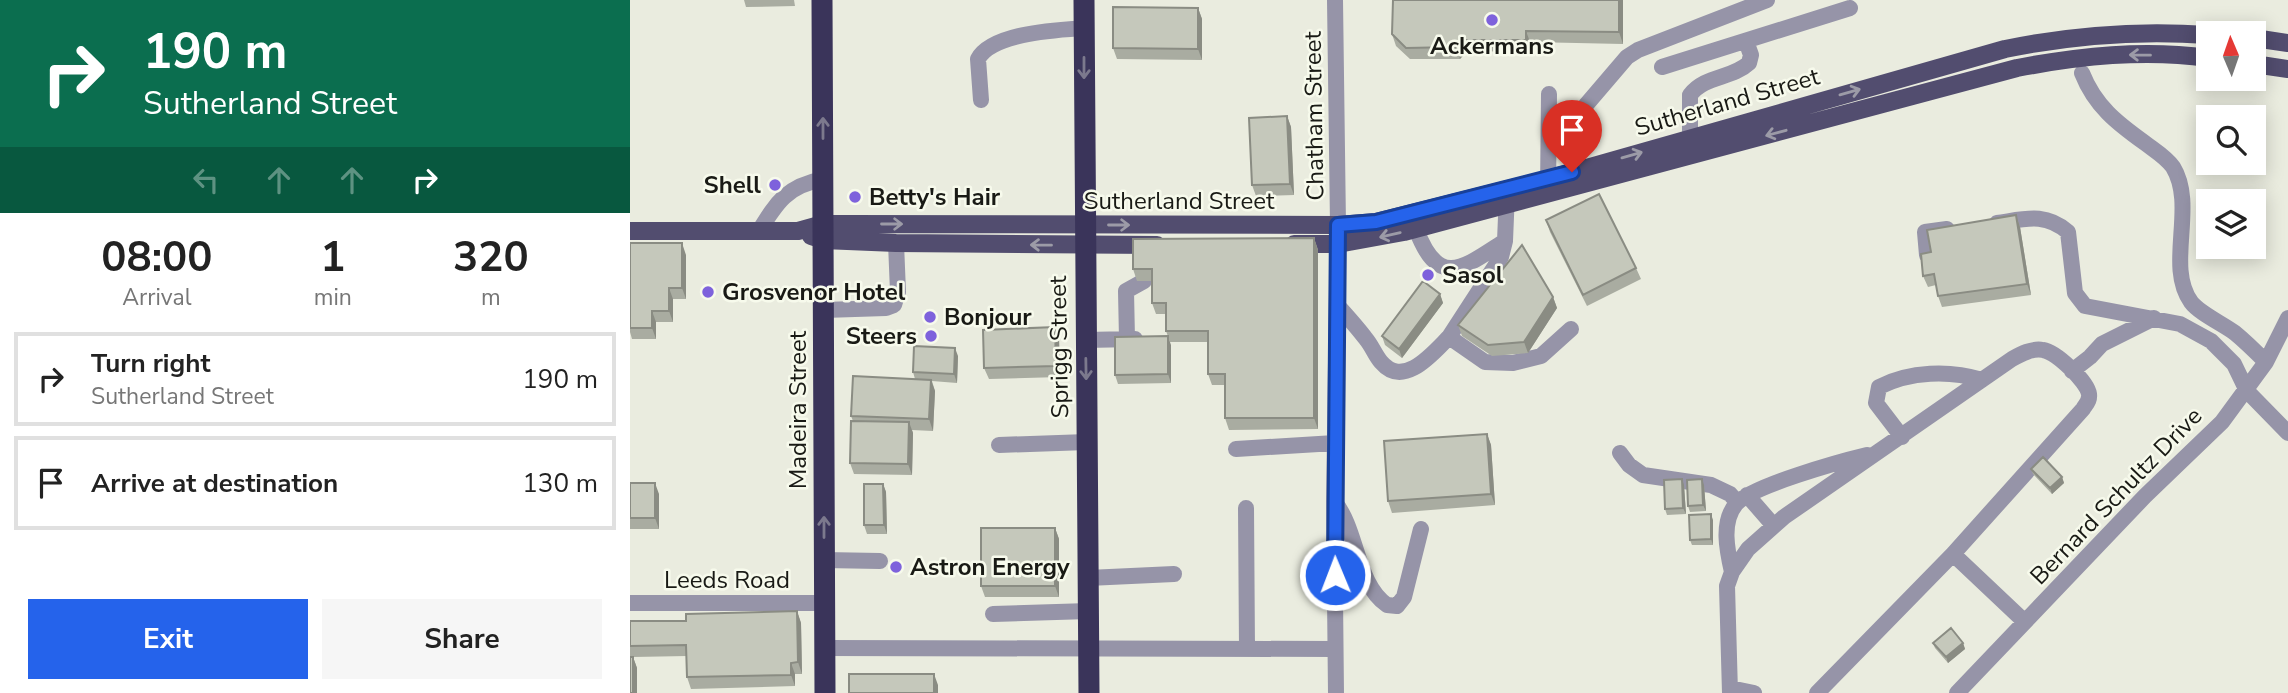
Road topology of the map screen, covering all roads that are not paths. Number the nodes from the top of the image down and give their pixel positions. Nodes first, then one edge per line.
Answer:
1 (822, 0) edge
2 (1084, 0) edge
3 (1335, 0) edge
4 (1767, 0) edge
5 (1850, 8) dead end
6 (1084, 28) junction
7 (2196, 35) edge
8 (2266, 40) edge
9 (1746, 41) junction
10 (2288, 43) edge
11 (2196, 58) edge
12 (2266, 66) edge
13 (1662, 67) dead end
14 (2288, 69) edge
15 (2082, 73) dead end
16 (1549, 94) dead end
17 (981, 100) dead end
18 (1574, 119) dead end
19 (1690, 138) junction
20 (823, 179) junction
21 (1548, 186) junction
22 (1507, 197) junction
23 (1338, 225) junction
24 (1416, 229) junction
25 (630, 231) edge
26 (759, 231) junction
27 (823, 232) junction
28 (1084, 236) junction
29 (1505, 241) junction
30 (896, 243) junction
31 (1338, 244) junction
32 (1178, 245) edge
33 (1271, 245) edge
34 (1927, 255) edge
35 (1144, 281) edge
36 (1337, 305) junction
37 (824, 310) junction
38 (2154, 318) junction
39 (2288, 318) edge
40 (1571, 329) dead end
41 (1449, 337) junction
42 (1126, 339) junction
43 (1150, 339) edge
44 (1085, 340) junction
45 (2266, 362) junction
46 (2072, 371) junction
47 (1982, 380) junction
48 (2246, 391) junction
49 (2288, 433) edge
50 (1902, 436) junction
51 (1087, 442) junction
52 (1335, 443) junction
53 (999, 445) dead end
54 (1236, 449) dead end
55 (1620, 453) dead end
56 (1876, 453) junction
57 (1742, 499) junction
58 (1334, 501) junction
59 (1245, 508) dead end
60 (1774, 526) junction
61 (1421, 529) dead end
62 (1952, 554) junction
63 (824, 560) junction
64 (880, 561) dead end
65 (1731, 572) junction
66 (1174, 574) dead end
67 (1088, 578) junction
68 (630, 603) edge
69 (825, 603) junction
70 (1089, 611) junction
71 (992, 614) dead end
72 (2025, 622) junction
73 (825, 648) junction
74 (1247, 649) junction
75 (1335, 649) junction
76 (1090, 650) junction
77 (1730, 690) edge
78 (825, 693) edge
79 (1089, 693) edge
80 (1336, 693) edge
81 (1754, 693) edge
82 (1817, 693) edge
83 (1957, 693) edge

20 -> 1 highway, Madeira Street
2 - 6 highway, Sprigg Street
3 - 23 street, Chatham Street
4 - 18 street
5 - 9 street
6 - 17 street
6 -> 28 highway, Sprigg Street
19 -> 7 main road, Sutherland Street
8 - 10 main road
9 - 13 street
9 - 19 street
11 -> 21 main road, Sutherland Street
12 - 14 main road
15 - 45 street
16 - 21 street
21 -> 19 main road, Sutherland Street
20 - 26 street
20 - 27 highway, Madeira Street
21 - 22 main road, Sutherland Street
22 - 23 main road, Sutherland Street
22 - 24 main road, Sutherland Street
22 - 29 street
28 -> 23 main road, Sutherland Street
23 - 31 street, Chatham Street
24 - 29 street
24 -> 31 main road, Sutherland Street
25 - 26 main road, Sutherland Street
26 - 27 main road, Sutherland Street
27 -> 28 main road, Sutherland Street
27 - 30 main road, Sutherland Street
27 - 37 highway, Madeira Street
28 -> 30 main road, Sutherland Street
28 - 32 main road, Sutherland Street
28 - 44 highway, Sprigg Street
29 - 41 street
30 - 37 street
31 - 33 main road, Sutherland Street
31 - 36 street, Chatham Street
34 - 38 street
35 - 42 street
36 - 41 street
36 - 52 street, Chatham Street
63 -> 37 highway, Madeira Street
38 - 46 street
38 - 48 street
39 - 45 street, Bernard Schultz Drive
40 - 41 street
42 - 43 street
42 - 44 street
44 -> 51 highway, Sprigg Street
45 - 48 street, Bernard Schultz Drive
46 - 47 street
46 - 62 street
47 - 50 street
47 - 50 street
48 - 49 street
48 - 72 street, Bernard Schultz Drive
50 - 56 street
51 - 53 street
51 - 67 highway, Sprigg Street
52 - 54 street
52 - 58 street, Chatham Street
55 - 57 street
56 - 57 street
56 - 60 street
57 - 60 street
57 - 65 street
58 - 61 street
58 - 75 street, Chatham Street
59 - 74 street
60 - 65 street
62 - 72 street
62 - 82 street
63 - 64 street
63 - 69 highway, Madeira Street
65 - 77 street
66 - 67 street
67 - 70 highway, Sprigg Street
68 - 69 street, Leeds Road
69 - 73 highway, Madeira Street
70 - 71 street
70 - 76 highway, Sprigg Street
72 - 83 street, Bernard Schultz Drive
73 - 76 street
73 - 78 highway, Madeira Street
74 - 75 street
74 - 76 street
75 - 80 street, Chatham Street
76 - 79 highway, Sprigg Street
77 - 81 street

